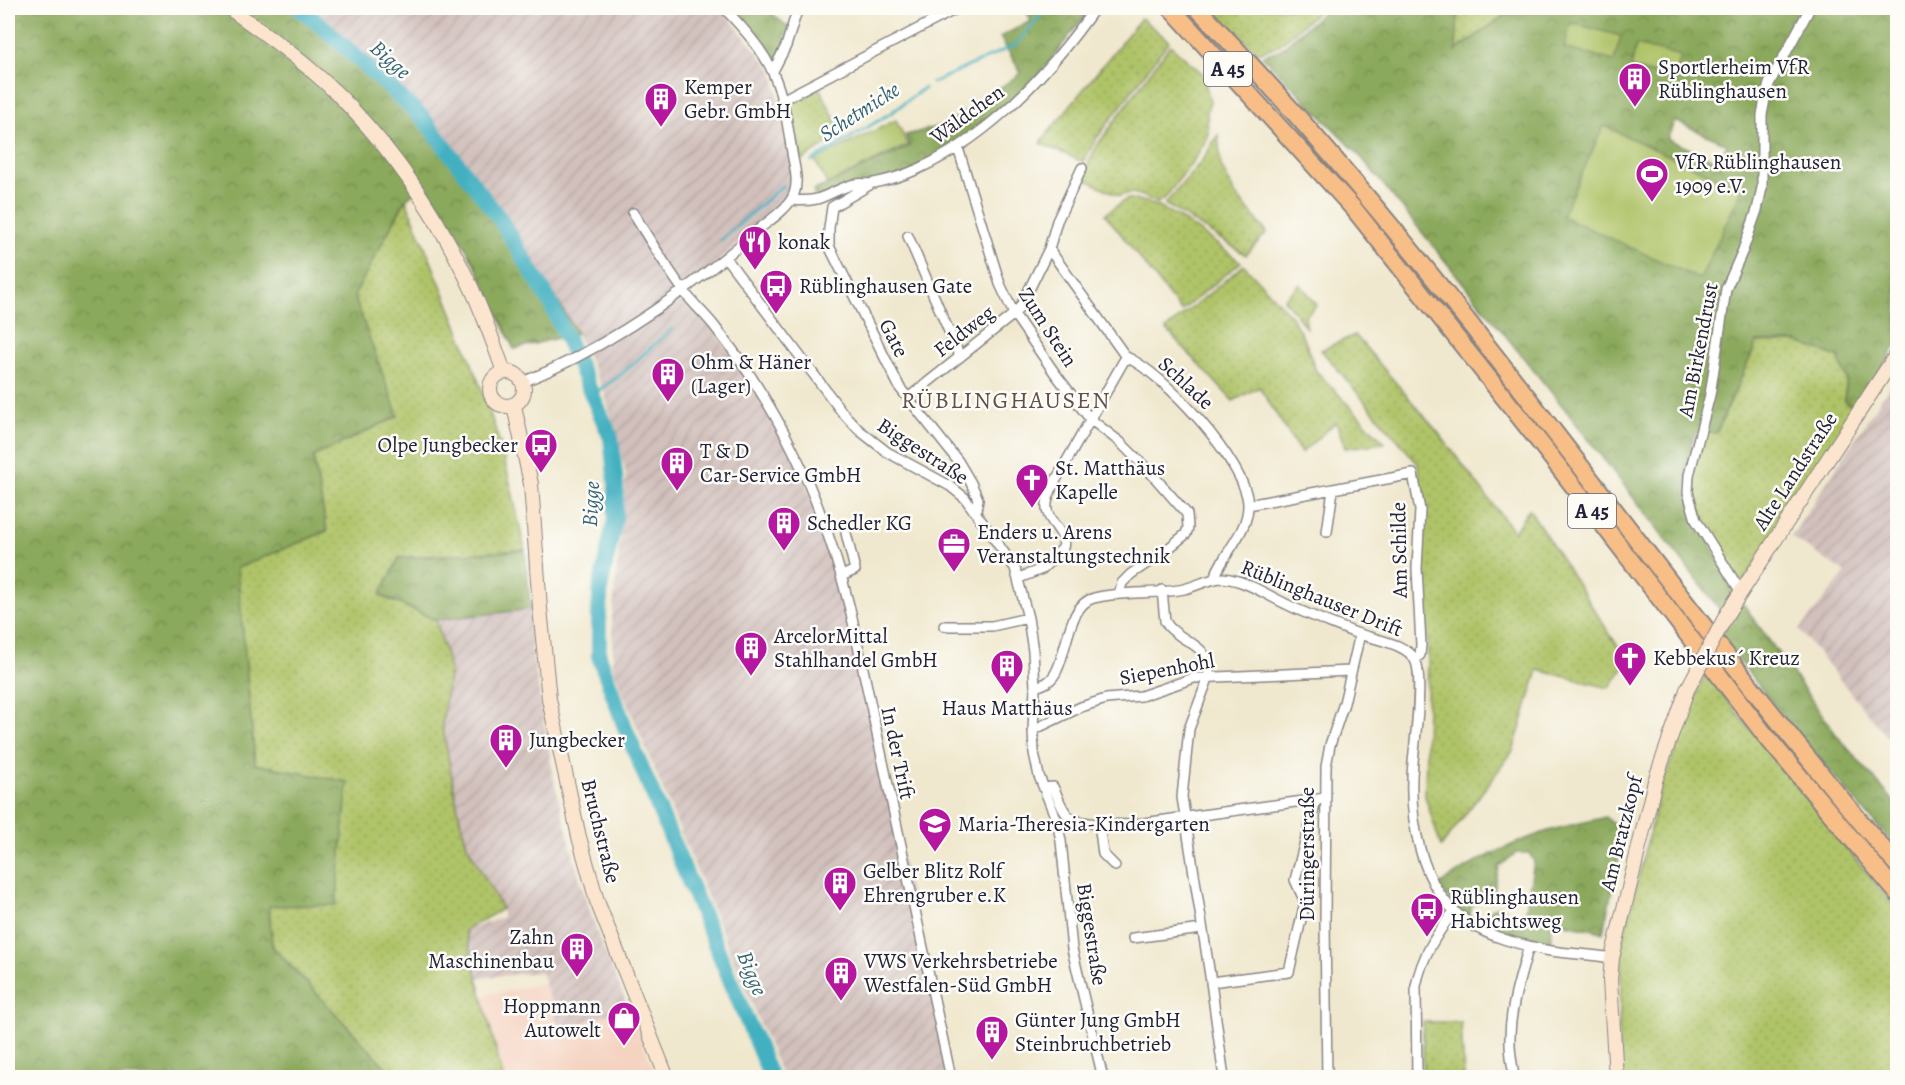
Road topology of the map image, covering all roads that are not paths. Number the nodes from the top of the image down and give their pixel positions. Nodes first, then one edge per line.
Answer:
1 (230, 8) edge
2 (724, 8) edge
3 (799, 8) edge
4 (958, 8) edge
5 (1095, 8) edge
6 (1171, 8) edge
7 (1197, 8) edge
8 (1810, 8) edge
9 (940, 12) edge
10 (773, 71) junction
11 (782, 100) junction
12 (958, 148) junction
13 (1082, 168) dead end
14 (871, 184) junction
15 (791, 200) junction
16 (633, 213) dead end
17 (908, 236) dead end
18 (1049, 249) junction
19 (726, 258) junction
20 (684, 291) junction
21 (1014, 314) junction
22 (1898, 352) edge
23 (960, 357) junction
24 (1126, 357) junction
25 (504, 372) junction
26 (523, 382) junction
27 (908, 398) junction
28 (514, 406) junction
29 (1090, 419) junction
30 (1333, 490) junction
31 (1248, 505) junction
32 (976, 512) junction
33 (1327, 532) dead end
34 (846, 533) dead end
35 (842, 576) junction
36 (1019, 578) junction
37 (1214, 579) junction
38 (1162, 590) junction
39 (1741, 592) junction
40 (1119, 594) junction
41 (1728, 612) joint
42 (1028, 618) junction
43 (944, 626) dead end
44 (1360, 634) junction
45 (1415, 659) junction
46 (1350, 671) junction
47 (1209, 676) junction
48 (1035, 687) junction
49 (1033, 730) junction
50 (1044, 788) junction
51 (1321, 799) junction
52 (1184, 816) junction
53 (1099, 823) junction
54 (1114, 866) dead end
55 (1898, 866) edge
56 (1898, 894) edge
57 (1454, 911) junction
58 (1202, 929) junction
59 (1133, 938) dead end
60 (1529, 946) junction
61 (1612, 958) junction
62 (1211, 982) junction
63 (667, 1077) edge
64 (951, 1077) edge
65 (1103, 1077) edge
66 (1224, 1077) edge
67 (1327, 1077) edge
68 (1417, 1077) edge
69 (1514, 1077) edge
70 (1616, 1077) edge

1 - 25 main road
2 - 10 street
3 - 10 street
4 - 9 street
5 - 12 street, Wäldchen
6 - 56 highway, A 45
7 - 55 highway, A 45
8 - 39 street, Am Birkendrust
9 - 11 street
10 - 11 street
11 - 15 street
12 - 14 street, Wäldchen
12 - 21 street, Zum Stein
13 - 18 street, Feldweg
14 - 15 street, Wäldchen
14 - 27 street, Gate
15 - 19 street
16 - 20 street, In der Trift
17 - 23 street
18 - 21 street, Feldweg
18 - 24 street, Schlade
19 - 20 street
19 - 32 street, Biggestraße
20 - 26 street
20 - 35 street, In der Trift
21 - 23 street, Feldweg
21 - 29 street, Zum Stein
22 - 39 main road, Alte Landstraße
23 - 27 street, Feldweg
24 - 29 street
24 - 31 street, Schlade
25 - 26 main road
25 - 28 main road
26 - 28 main road
27 - 32 street, Gate
28 - 63 main road, Bruchstraße
29 - 36 street
29 - 40 street, Zum Stein
30 - 31 street
30 - 33 street
30 - 45 street, Am Schilde
31 - 37 street, Rüblinghauser Drift
32 - 36 street, Biggestraße
34 - 35 street
35 - 64 street, In der Trift
36 - 42 street, Biggestraße
37 - 38 street, Rüblinghauser Drift
37 - 44 street, Rüblinghauser Drift
38 - 40 street, Rüblinghauser Drift
38 - 47 street
39 - 41 main road, Alte Landstraße
40 - 48 street, Rüblinghauser Drift
41 - 61 main road, Am Bratzkopf, bridge
42 - 43 street
42 - 48 street, Biggestraße
44 - 45 street, Rüblinghauser Drift
44 - 46 street, Düringerstraße
45 - 57 street, Rüblinghauser Drift
46 - 47 street, Siepenhohl
46 - 51 street, Düringerstraße
47 - 49 street, Siepenhohl
47 - 52 street
48 - 49 street, Biggestraße
49 - 50 street, Biggestraße
50 - 53 street
50 - 65 street, Biggestraße
51 - 52 street
51 - 62 street, Düringerstraße
51 - 67 street, Düringerstraße
52 - 53 street
52 - 58 street
53 - 54 street
57 - 60 street, Rüblinghauser Drift
57 - 68 street
58 - 59 street, Biggestraße
58 - 62 street
60 - 61 street, Rüblinghauser Drift
60 - 69 street
61 - 70 main road, Am Bratzkopf
62 - 66 street

